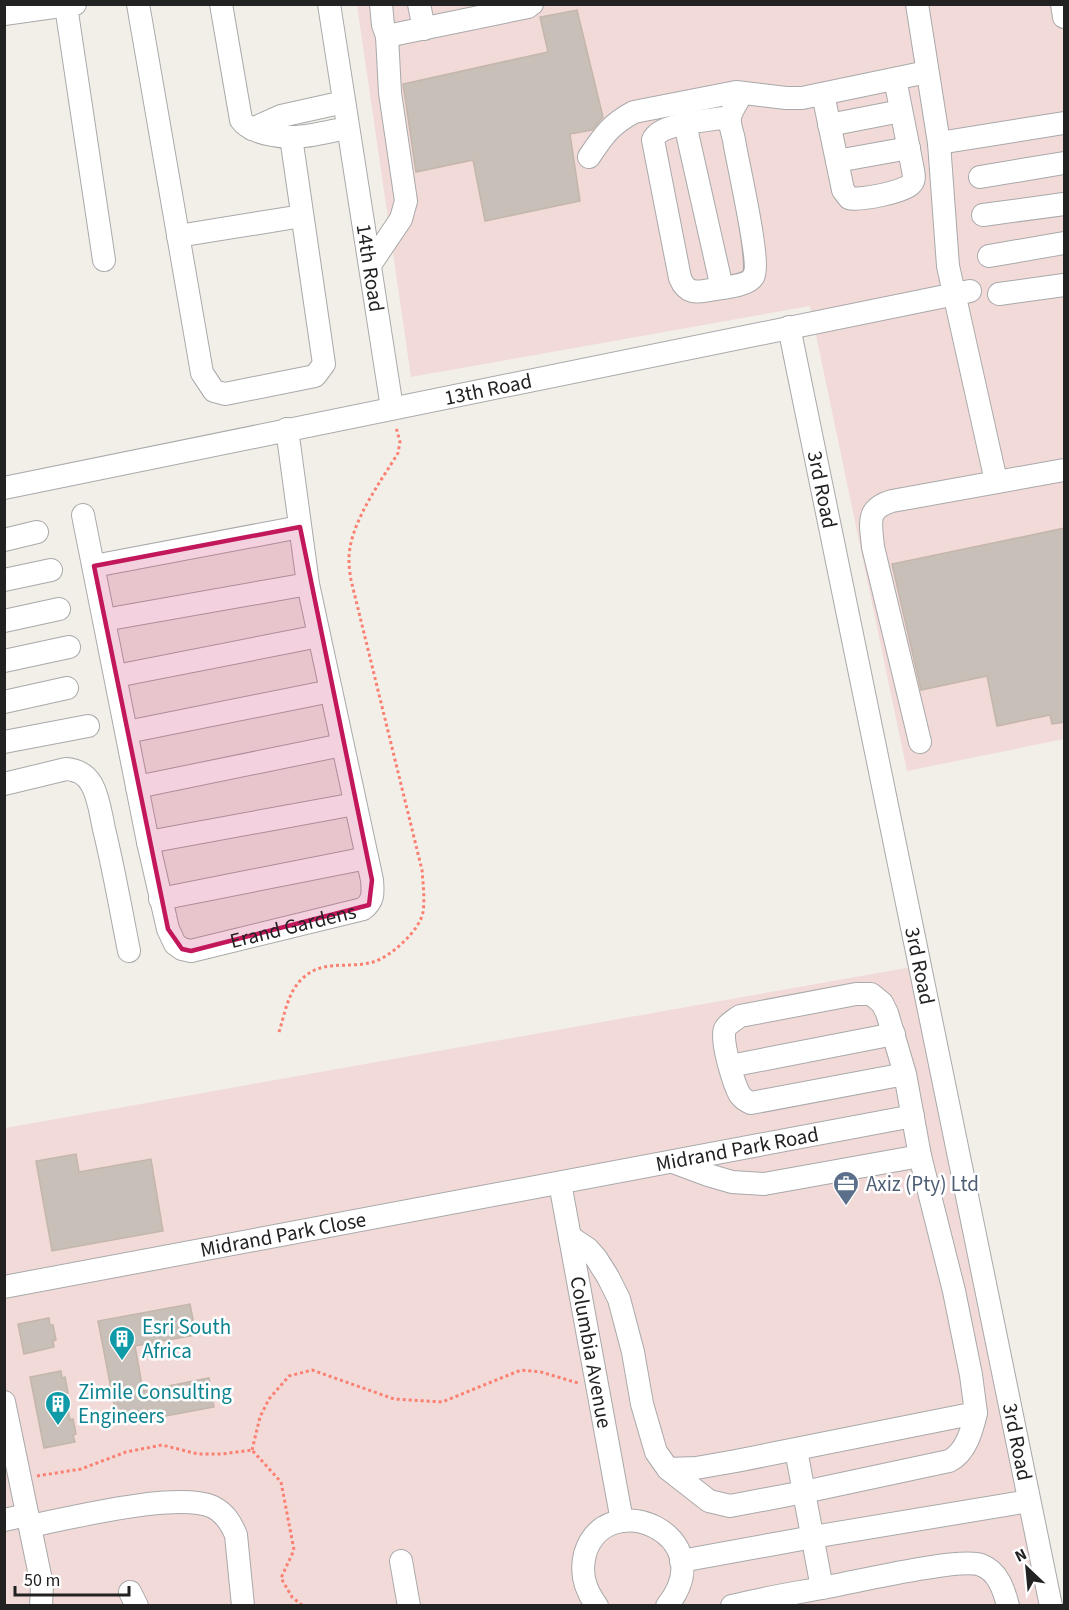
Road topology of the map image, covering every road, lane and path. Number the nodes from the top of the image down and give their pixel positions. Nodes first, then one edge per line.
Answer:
1 (138, 4) edge
2 (221, 4) edge
3 (329, 4) edge
4 (381, 4) edge
5 (419, 4) edge
6 (532, 4) edge
7 (917, 4) edge
8 (1062, 4) edge
9 (70, 5) edge
10 (496, 10) edge
11 (460, 13) edge
12 (4, 14) edge
13 (1065, 17) edge
14 (424, 29) junction
15 (387, 36) junction
16 (927, 72) junction
17 (895, 80) junction
18 (742, 93) junction
19 (823, 94) junction
20 (344, 102) junction
21 (901, 111) junction
22 (730, 117) junction
23 (1065, 123) edge
24 (685, 124) junction
25 (829, 125) junction
26 (347, 128) junction
27 (252, 129) junction
28 (301, 136) junction
29 (939, 143) junction
30 (909, 148) junction
31 (589, 157) dead end
32 (837, 161) junction
33 (1065, 163) edge
34 (980, 177) dead end
35 (1065, 204) edge
36 (983, 215) dead end
37 (302, 216) junction
38 (178, 236) junction
39 (1065, 243) edge
40 (988, 256) dead end
41 (104, 260) dead end
42 (370, 265) junction
43 (1065, 285) edge
44 (722, 288) junction
45 (962, 292) junction
46 (999, 294) dead end
47 (789, 327) junction
48 (390, 408) junction
49 (286, 429) junction
50 (1065, 470) edge
51 (996, 481) junction
52 (4, 488) edge
53 (83, 515) dead end
54 (300, 526) junction
55 (37, 532) dead end
56 (4, 540) edge
57 (94, 566) junction
58 (51, 570) dead end
59 (4, 580) edge
60 (309, 584) junction
61 (59, 609) dead end
62 (104, 620) junction
63 (4, 621) edge
64 (319, 636) junction
65 (69, 647) dead end
66 (4, 661) edge
67 (116, 676) junction
68 (67, 688) dead end
69 (331, 691) junction
70 (4, 702) edge
71 (88, 726) dead end
72 (127, 732) junction
73 (4, 742) edge
74 (920, 742) dead end
75 (342, 745) junction
76 (4, 784) edge
77 (137, 787) junction
78 (355, 804) junction
79 (148, 842) junction
80 (367, 858) junction
81 (160, 899) junction
82 (129, 951) dead end
83 (279, 1032) dead end
84 (894, 1034) junction
85 (730, 1066) junction
86 (904, 1074) junction
87 (913, 1116) junction
88 (920, 1156) junction
89 (673, 1162) junction
90 (560, 1183) junction
91 (570, 1237) junction
92 (4, 1287) edge
93 (598, 1390) junction
94 (4, 1402) edge
95 (976, 1413) junction
96 (252, 1450) dead end
97 (796, 1450) junction
98 (668, 1469) junction
99 (804, 1492) junction
100 (1029, 1501) junction
101 (29, 1520) junction
102 (4, 1521) edge
103 (622, 1521) junction
104 (813, 1537) junction
105 (401, 1561) dead end
106 (681, 1561) junction
107 (822, 1588) junction
108 (42, 1595) edge
109 (53, 1605) edge
110 (243, 1605) edge
111 (409, 1605) edge
112 (597, 1605) edge
113 (667, 1605) edge
114 (732, 1605) edge
115 (1008, 1605) edge
116 (1051, 1605) edge

1 - 38 street
2 - 27 street
3 - 20 street, 14th Road
4 - 15 street
5 - 14 street
6 - 10 street
7 - 16 street
8 - 13 street
9 - 12 street
9 - 41 street
10 - 11 street
11 - 14 street
14 - 15 street
15 - 42 street
16 - 17 street
16 - 29 street
17 - 19 street
17 - 21 street
18 - 19 street
18 - 22 street
18 - 31 street
19 - 25 street
20 - 26 street, 14th Road
20 - 27 street
21 - 25 street
21 - 30 street
22 - 24 street
22 - 44 street
23 - 29 street
24 - 44 street
24 - 44 street
25 - 32 street
26 - 28 street
26 - 42 street, 14th Road
27 - 28 street
28 - 37 street
29 - 45 street
30 - 32 street
30 - 32 street
33 - 34 street
35 - 36 street
37 - 38 street
37 - 38 street
39 - 40 street
42 - 48 street, 14th Road
43 - 46 street
45 - 47 street, 13th Road
45 - 51 street
47 - 48 street, 13th Road
47 - 100 street, 3rd Road
48 - 49 street, 13th Road
48 - 83 path
49 - 52 street, 13th Road
49 - 54 street, Erand Gardens
50 - 51 street
51 - 74 street
53 - 57 street, Erand Gardens
54 - 57 street
54 - 60 street, Erand Gardens
55 - 56 street
57 - 62 street, Erand Gardens
58 - 59 street
60 - 62 street
60 - 64 street, Erand Gardens
61 - 63 street
62 - 67 street, Erand Gardens
64 - 67 street
64 - 69 street, Erand Gardens
65 - 66 street
67 - 72 street, Erand Gardens
68 - 70 street
69 - 72 street
69 - 75 street, Erand Gardens
71 - 73 street
72 - 77 street, Erand Gardens
75 - 77 street
75 - 78 street, Erand Gardens
76 - 82 street
77 - 79 street, Erand Gardens
78 - 79 street
78 - 80 street, Erand Gardens
79 - 81 street, Erand Gardens
80 - 81 street
80 - 81 street, Erand Gardens
84 - 85 street
84 - 85 street
84 - 86 street
85 - 86 street
86 - 87 street
87 - 88 street
87 - 89 street, Midrand Park Road
88 - 89 street
88 - 95 street
89 - 90 street, Midrand Park Road
90 - 91 street, Columbia Avenue
90 - 92 street, Midrand Park Close
91 - 93 street, Columbia Avenue
91 - 98 street
93 - 96 path
93 - 103 street, Columbia Avenue
94 - 101 street
95 - 97 street
95 - 99 street
97 - 98 street
97 - 99 street
98 - 99 street
99 - 104 street
100 - 104 street
100 - 116 street, 3rd Road
101 - 102 street
101 - 108 street
101 - 110 street
103 - 106 street
103 - 112 street
104 - 106 street
104 - 107 street
105 - 111 street
106 - 113 street
107 - 114 street
107 - 115 street
108 - 109 street

